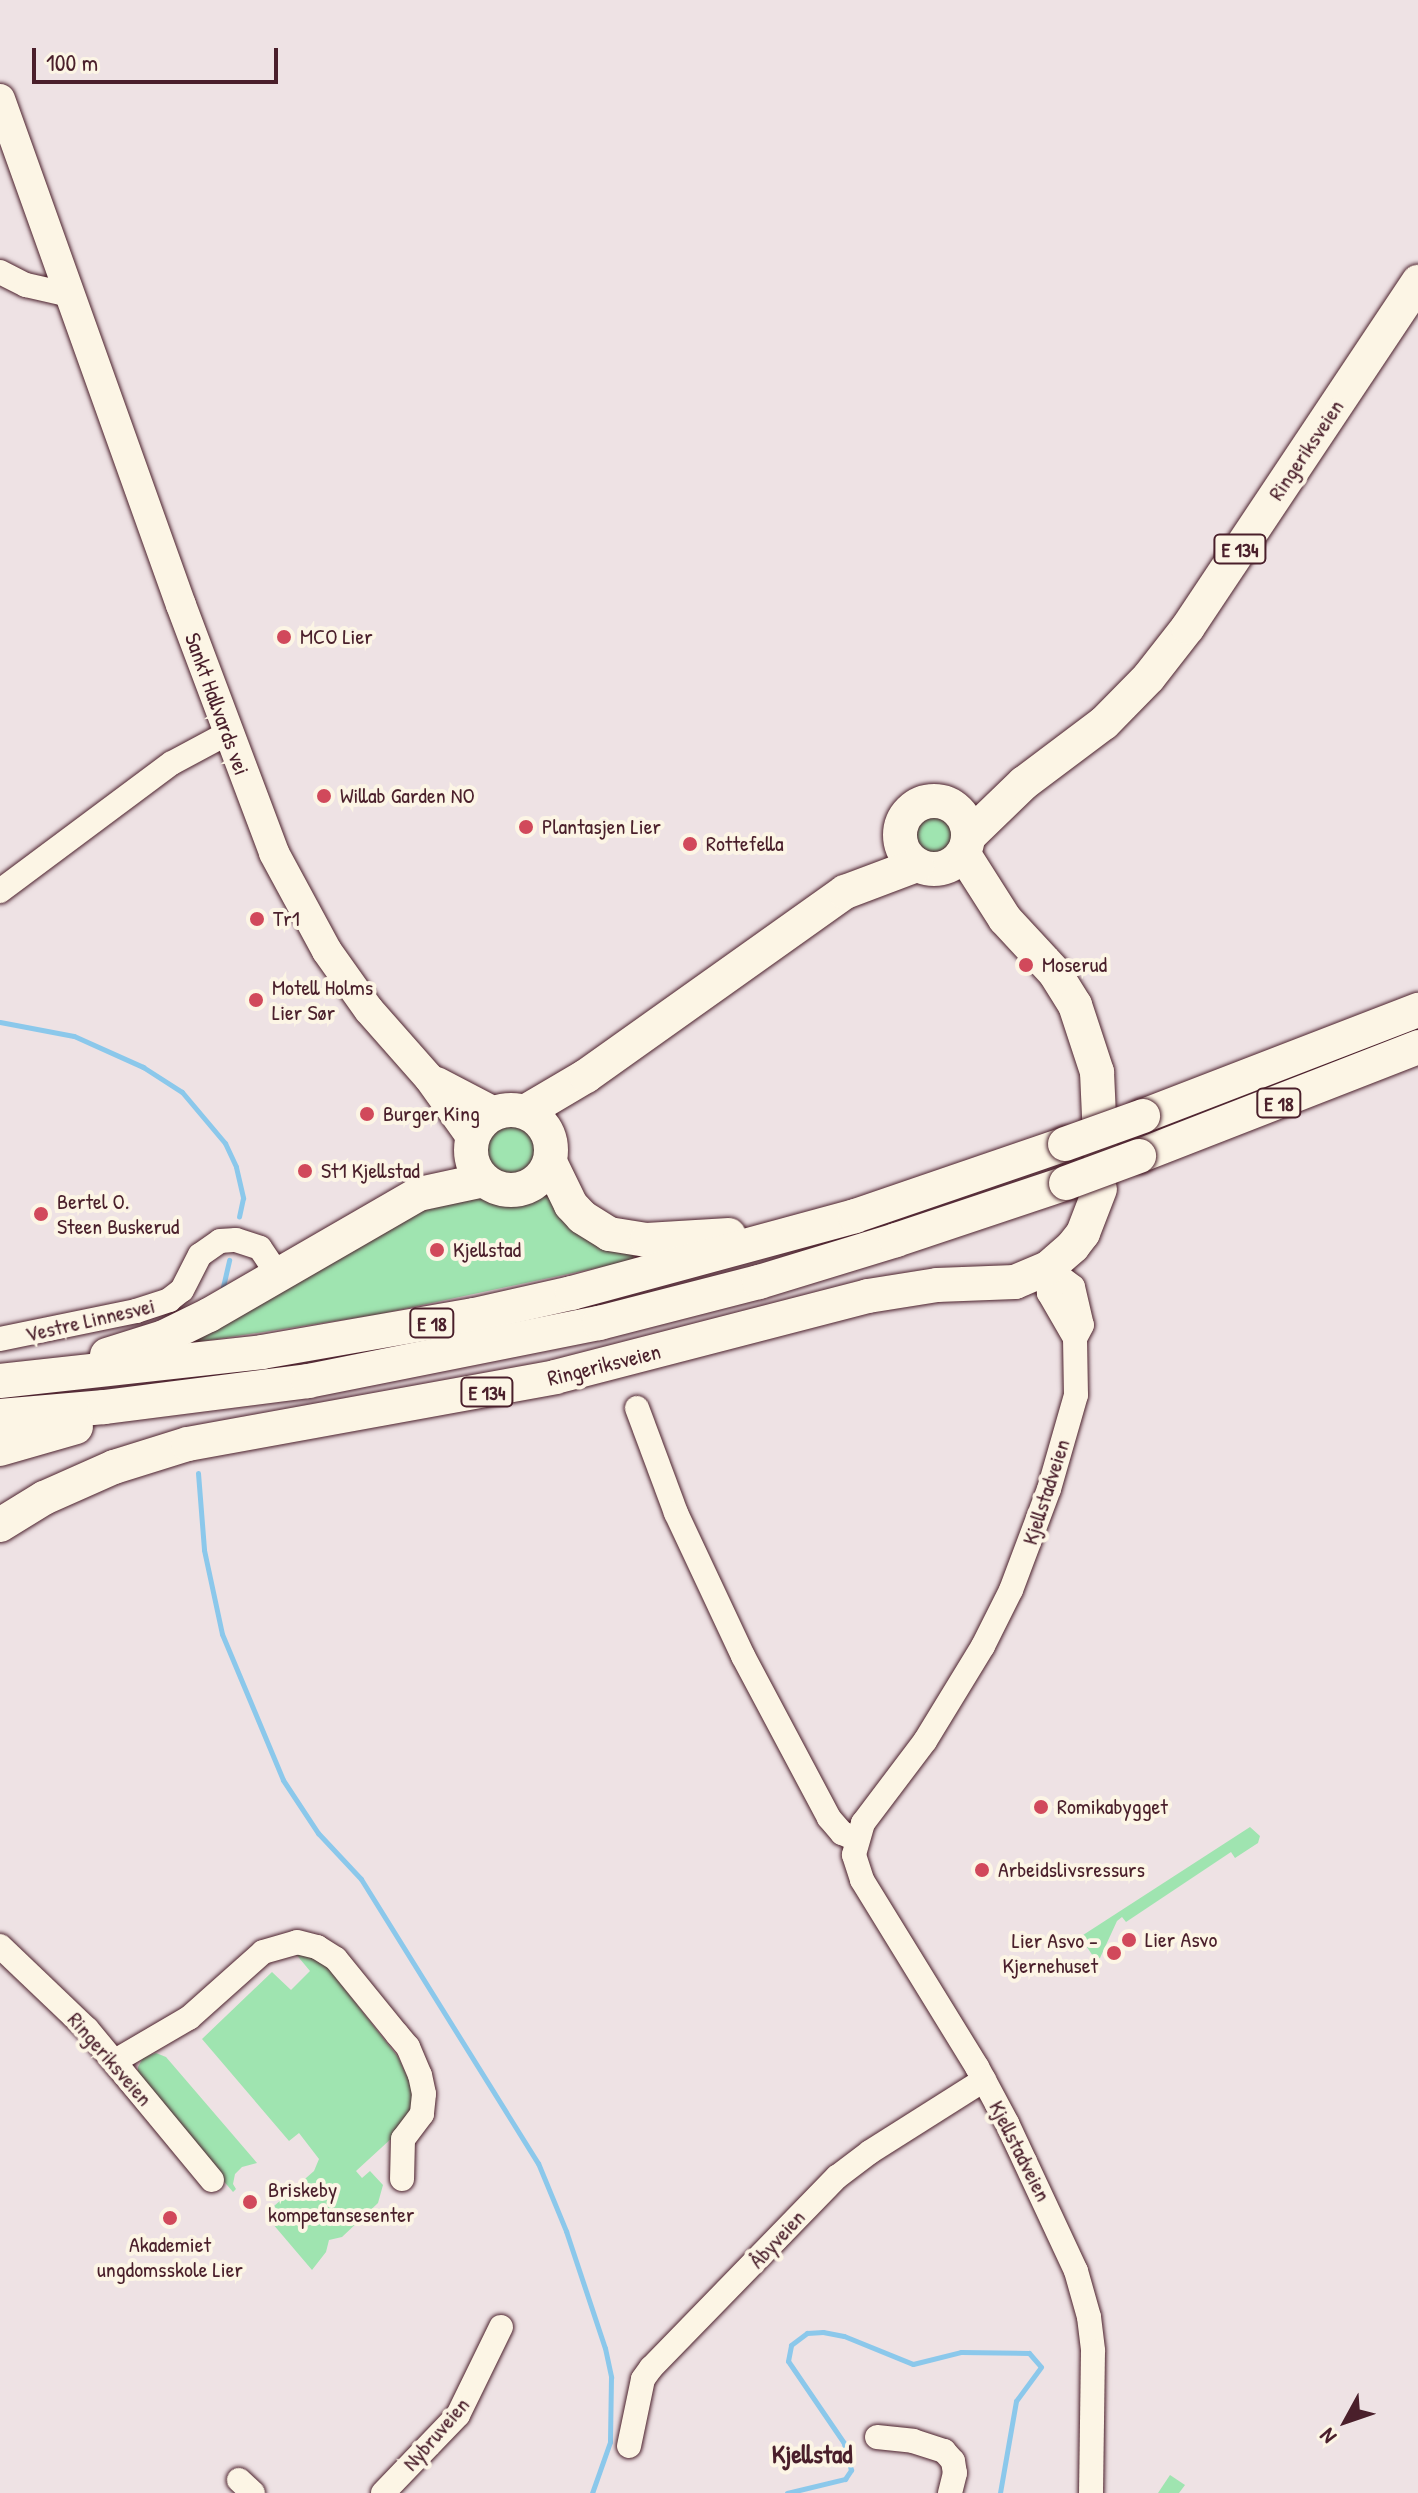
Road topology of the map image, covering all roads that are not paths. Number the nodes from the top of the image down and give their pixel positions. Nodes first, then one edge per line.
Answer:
1 (0, 99) edge
2 (0, 272) edge
3 (1418, 282) edge
4 (70, 295) junction
5 (228, 733) junction
6 (899, 833) junction
7 (947, 846) junction
8 (0, 891) edge
9 (845, 892) junction
10 (1418, 1010) edge
11 (1418, 1047) edge
12 (586, 1076) junction
13 (429, 1078) junction
14 (510, 1113) junction
15 (472, 1144) junction
16 (550, 1150) junction
17 (484, 1180) junction
18 (419, 1194) junction
19 (855, 1216) junction
20 (279, 1276) junction
21 (1055, 1281) junction
22 (0, 1339) edge
23 (0, 1370) edge
24 (0, 1381) edge
25 (232, 1392) junction
26 (637, 1408) dead end
27 (0, 1416) edge
28 (0, 1449) edge
29 (64, 1491) junction
30 (0, 1525) edge
31 (0, 1545) edge
32 (856, 1839) junction
33 (0, 1946) edge
34 (115, 2061) junction
35 (984, 2080) junction
36 (402, 2179) dead end
37 (212, 2180) dead end
38 (501, 2327) dead end
39 (877, 2437) dead end
40 (629, 2446) dead end
41 (383, 2493) edge
42 (950, 2493) edge
43 (1091, 2493) edge

1 - 4 main road, Sankt Hallvards vei
2 - 4 street
3 - 7 highway, Ringeriksveien / E 134
4 - 5 main road, Sankt Hallvards vei
5 - 8 street
5 - 13 main road, Sankt Hallvards vei
6 - 7 highway, E 134
6 - 7 highway, E 134
6 - 9 highway
7 - 9 highway
7 - 21 highway, Ringeriksveien / E 134
9 - 12 highway
10 - 19 highway, E 18, bridge
11 - 25 highway, E 18, bridge
12 - 14 highway
12 - 16 highway
13 - 14 main road, Sankt Hallvards vei
13 - 15 main road, Sankt Hallvards vei
14 - 15 highway
14 - 16 highway, E 18
15 - 17 highway
15 - 18 highway
16 - 17 highway
16 - 19 highway, E 18
17 - 18 highway
18 - 20 highway
19 - 24 highway, E 18
20 - 22 street, Vestre Linnesvei
20 - 23 highway
21 - 29 highway, Ringeriksveien / E 134
21 - 32 street, Kjellstadveien
25 - 27 highway, E 18
25 - 28 highway, E 18
26 - 32 street
29 - 30 highway, Ringeriksveien / E 134
29 - 31 highway, Ringeriksveien / E 134
32 - 35 street, Kjellstadveien
33 - 34 street, Ringeriksveien
34 - 36 street
34 - 37 street, Ringeriksveien
35 - 40 street, Åbyveien
35 - 43 street, Kjellstadveien
38 - 41 street, Nybruveien
39 - 42 street

